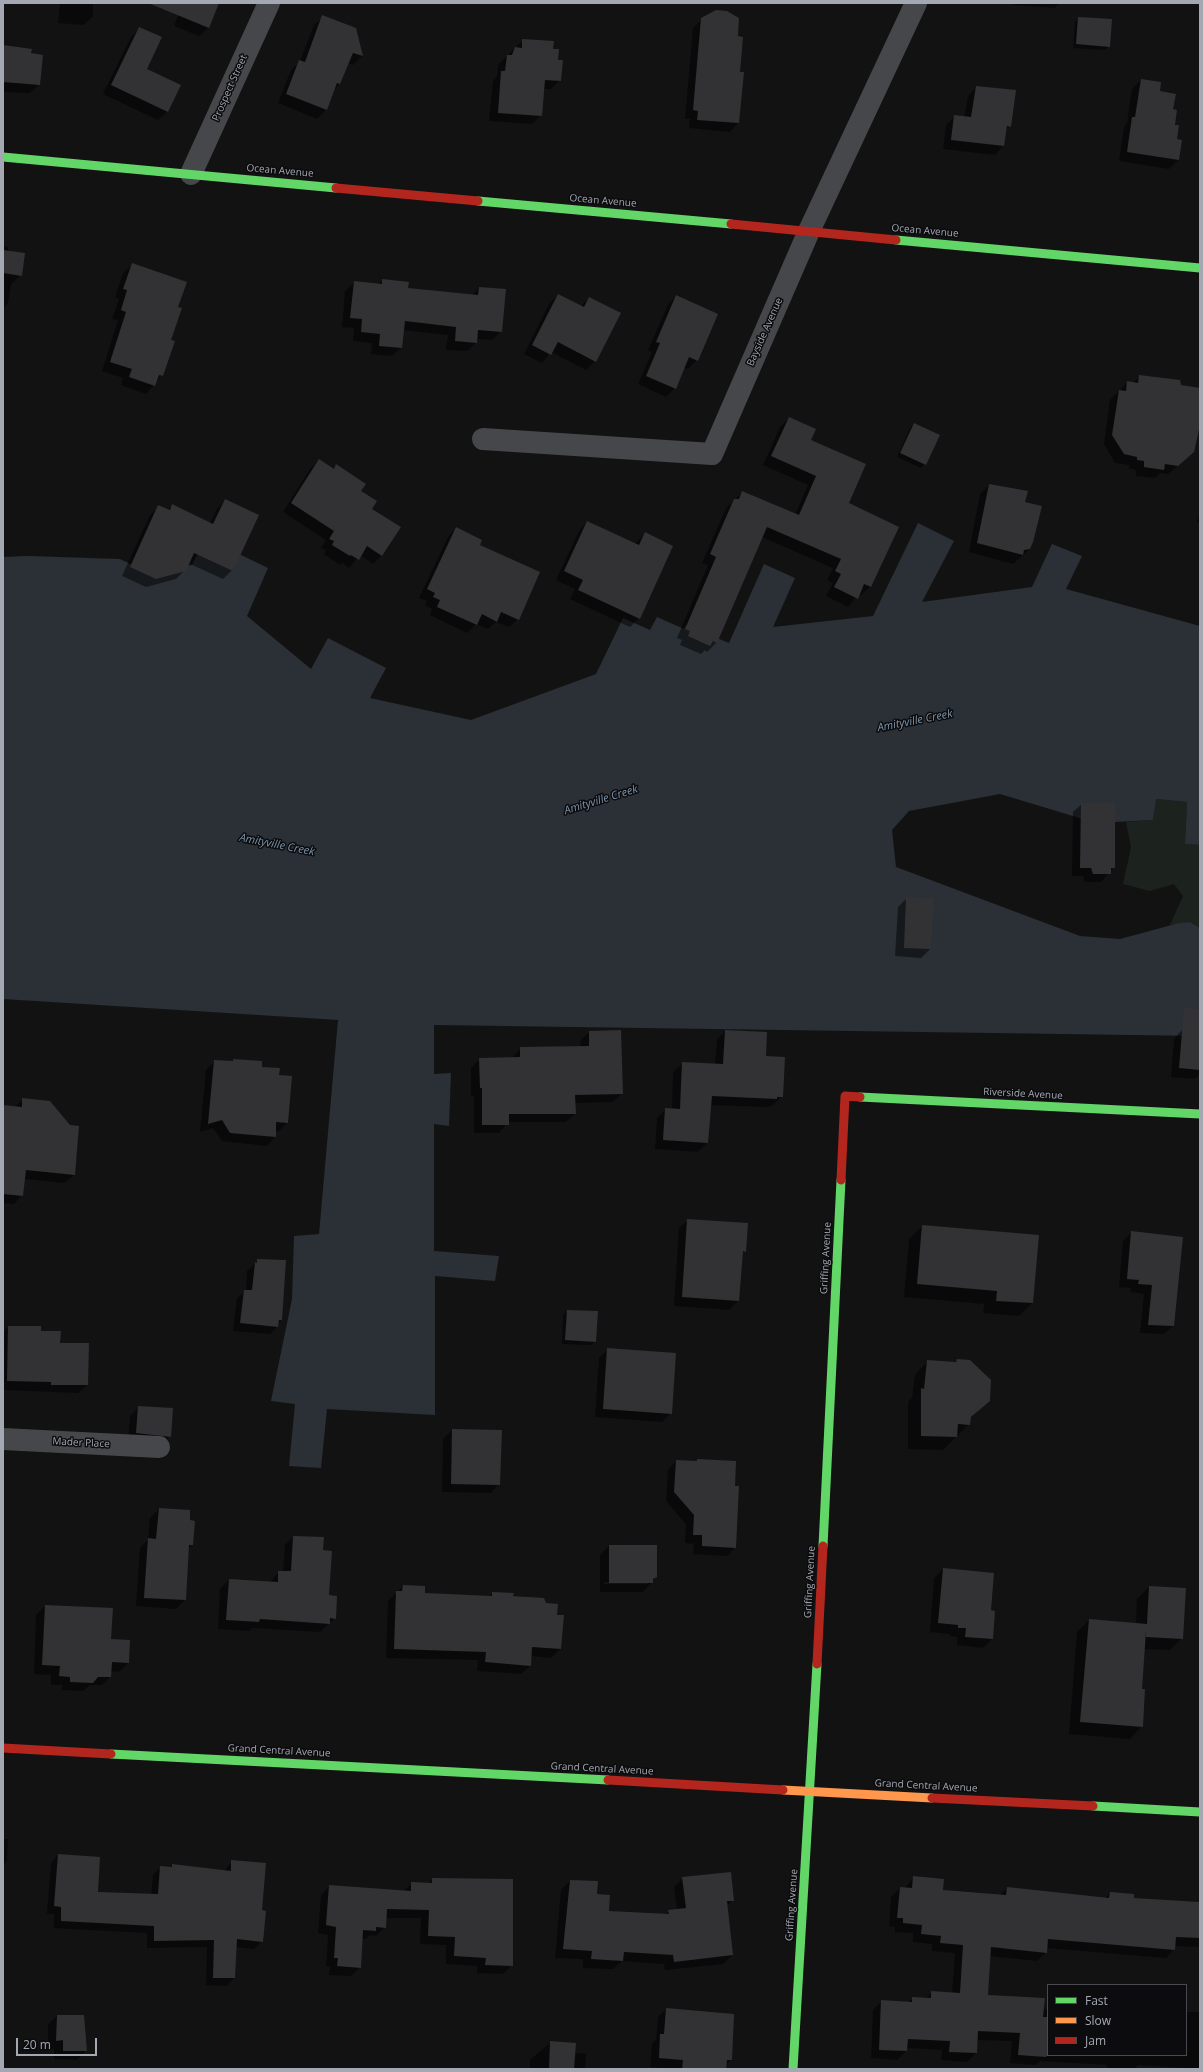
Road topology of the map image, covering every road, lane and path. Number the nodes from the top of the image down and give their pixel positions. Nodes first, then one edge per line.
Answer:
1 (269, 3) edge
2 (916, 3) edge
3 (3, 157) edge
4 (191, 174) junction
5 (809, 231) junction
6 (1200, 268) edge
7 (483, 439) dead end
8 (845, 1096) joint
9 (1200, 1114) edge
10 (3, 1439) edge
11 (159, 1447) dead end
12 (3, 1748) edge
13 (810, 1791) junction
14 (1200, 1812) edge
15 (793, 2069) edge

1 - 4 street, Prospect Street
2 - 5 street, Bayside Avenue
3 - 4 street, Ocean Avenue
4 - 5 street, Ocean Avenue
5 - 6 street, Ocean Avenue
5 - 7 street, Bayside Avenue
8 - 9 street, Riverside Avenue
8 - 13 street, Griffing Avenue
10 - 11 street, Mader Place
12 - 13 street, Grand Central Avenue
13 - 14 street, Grand Central Avenue
13 - 15 street, Griffing Avenue

